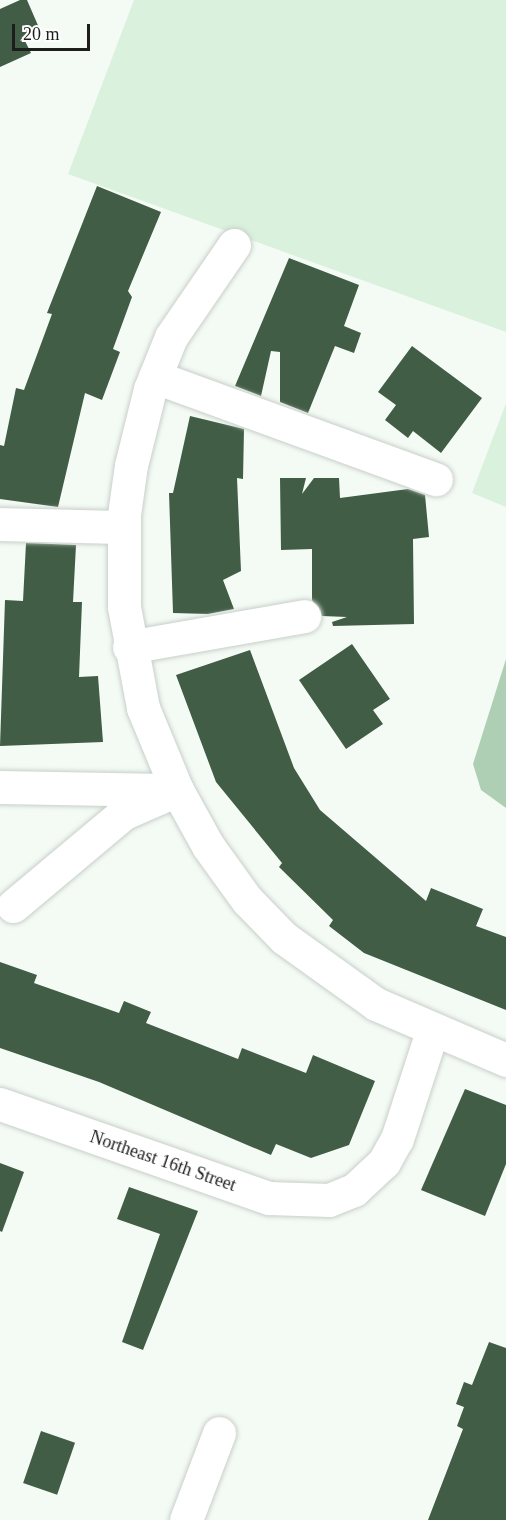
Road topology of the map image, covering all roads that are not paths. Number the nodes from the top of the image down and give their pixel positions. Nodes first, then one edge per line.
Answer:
1 (234, 245) dead end
2 (155, 377) junction
3 (436, 479) dead end
4 (0, 524) edge
5 (124, 527) junction
6 (304, 616) dead end
7 (129, 647) junction
8 (0, 787) edge
9 (177, 790) junction
10 (13, 906) dead end
11 (432, 1032) junction
12 (506, 1060) edge
13 (0, 1104) edge
14 (219, 1433) dead end
15 (186, 1520) edge

1 - 2 street
2 - 3 street
2 - 5 street
4 - 5 street
5 - 7 street
6 - 7 street
7 - 9 street
8 - 9 street
9 - 10 street
9 - 11 street
11 - 12 street
11 - 13 street, Northeast 16th Street
14 - 15 street

